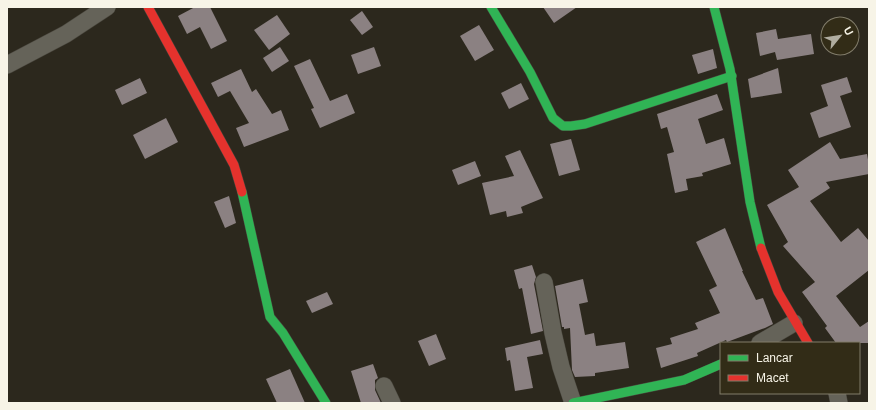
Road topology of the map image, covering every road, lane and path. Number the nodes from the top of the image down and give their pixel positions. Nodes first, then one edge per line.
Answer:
1 (107, 7) edge
2 (148, 7) edge
3 (491, 7) edge
4 (714, 7) edge
5 (7, 65) edge
6 (732, 76) junction
7 (544, 282) dead end
8 (794, 323) junction
9 (762, 342) edge
10 (807, 342) edge
11 (720, 364) edge
12 (384, 386) dead end
13 (326, 403) edge
14 (392, 403) edge
15 (573, 403) edge

1 - 5 street
2 - 13 street
3 - 6 street
4 - 6 street
6 - 8 street
7 - 15 street
8 - 9 street
8 - 10 street
11 - 15 street
12 - 14 street

